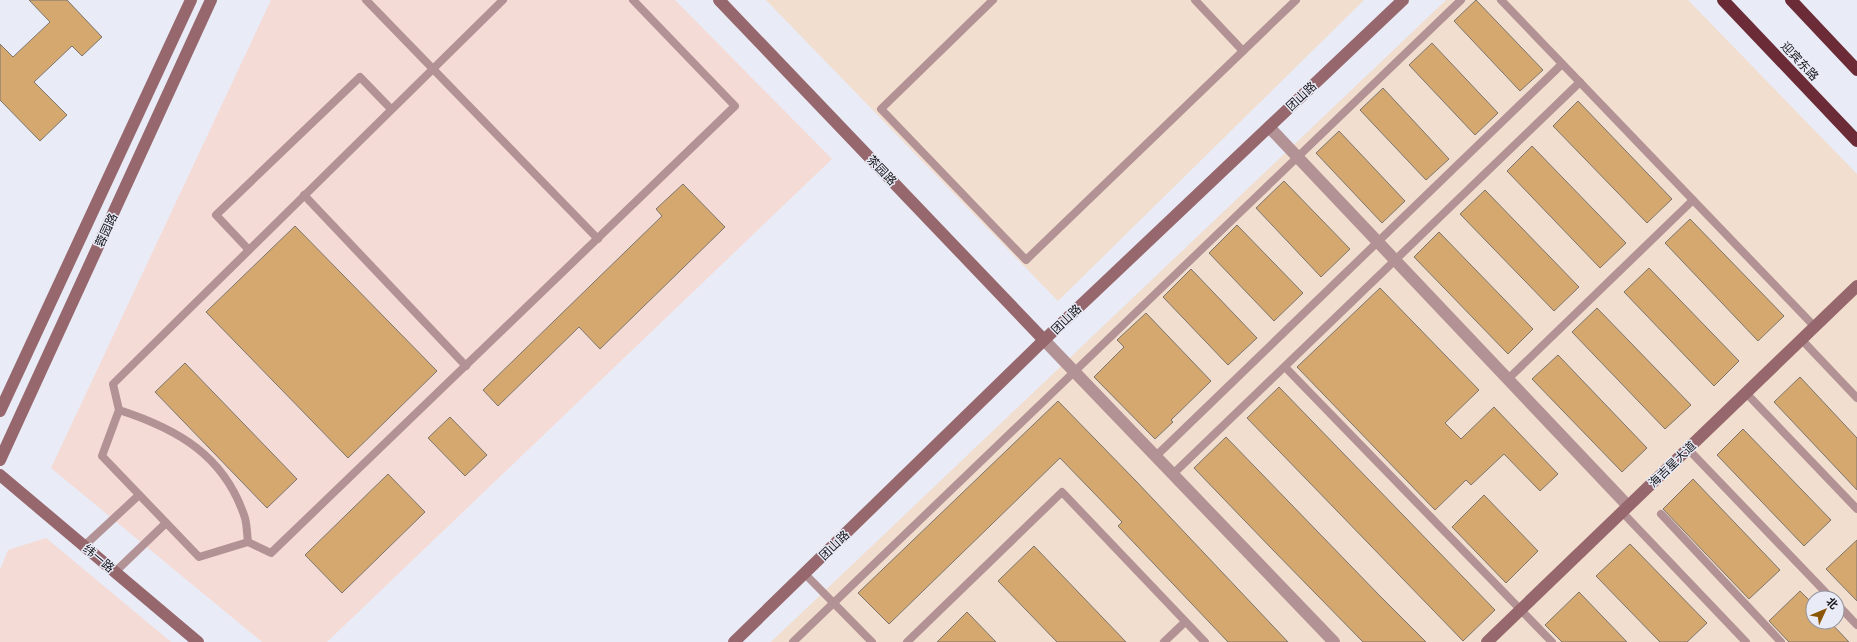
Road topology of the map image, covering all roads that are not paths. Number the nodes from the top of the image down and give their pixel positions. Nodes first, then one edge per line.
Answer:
1 (191, 0) edge
2 (211, 0) edge
3 (366, 0) edge
4 (503, 0) edge
5 (633, 0) edge
6 (719, 0) edge
7 (993, 0) edge
8 (1195, 0) edge
9 (1296, 0) edge
10 (1403, 0) edge
11 (1461, 0) edge
12 (1501, 0) edge
13 (1723, 0) edge
14 (1791, 0) edge
15 (1243, 51) junction
16 (1562, 64) junction
17 (433, 69) junction
18 (1857, 70) edge
19 (1580, 82) junction
20 (391, 110) junction
21 (1269, 127) junction
22 (1857, 141) edge
23 (1298, 157) junction
24 (304, 195) junction
25 (1693, 200) junction
26 (598, 239) junction
27 (1378, 242) junction
28 (249, 250) junction
29 (1395, 260) junction
30 (1857, 286) edge
31 (1815, 327) junction
32 (1801, 339) junction
33 (1044, 340) junction
34 (466, 366) junction
35 (1285, 367) junction
36 (1075, 372) junction
37 (1508, 379) junction
38 (1746, 393) junction
39 (1857, 398) edge
40 (119, 410) junction
41 (0, 411) edge
42 (1688, 449) junction
43 (1156, 456) junction
44 (0, 460) edge
45 (1173, 474) junction
46 (0, 475) edge
47 (139, 495) junction
48 (1625, 509) junction
49 (1857, 509) edge
50 (1660, 514) dead end
51 (166, 523) junction
52 (248, 542) junction
53 (84, 546) junction
54 (115, 572) junction
55 (805, 574) junction
56 (1823, 590) edge
57 (833, 603) junction
58 (1520, 609) junction
59 (1845, 612) edge
60 (1185, 622) junction
61 (1857, 625) edge
62 (198, 642) edge
63 (734, 642) edge
64 (792, 642) edge
65 (872, 642) edge
66 (907, 642) edge
67 (1164, 642) edge
68 (1205, 642) edge
69 (1334, 642) edge
70 (1487, 642) edge
71 (1552, 642) edge
72 (1746, 642) edge
73 (1781, 642) edge

1 - 41 street, 蓉园路
2 - 44 street, 蓉园路
3 - 17 lane
4 - 17 lane
5 - 26 lane
6 - 33 street, 茶园路
7 - 15 lane
8 - 15 lane
9 - 15 lane
10 - 21 street, 团山路
11 - 23 lane
12 - 16 lane
13 - 22 highway, 迎宾东路
14 - 18 highway
16 - 19 lane
16 - 27 lane
17 - 20 lane
17 - 26 lane
19 - 25 lane
19 - 29 lane
20 - 24 lane
20 - 28 lane
21 - 23 street
21 - 33 street, 团山路
23 - 27 street
23 - 36 lane
24 - 28 lane
24 - 34 lane
25 - 31 lane
25 - 37 lane
26 - 34 lane
27 - 29 street
27 - 43 lane
28 - 40 lane
29 - 35 lane
29 - 37 street
30 - 31 street, 海吉星大道
31 - 32 street, 海吉星大道
32 - 38 street, 海吉星大道
32 - 39 lane
33 - 36 street
33 - 55 street, 团山路
34 - 52 lane
35 - 45 lane
35 - 58 lane
36 - 43 street
36 - 57 lane
37 - 48 street
38 - 42 street, 海吉星大道
38 - 49 lane
40 - 47 lane
40 - 52 lane
42 - 48 street, 海吉星大道
42 - 56 lane
43 - 45 street
45 - 69 street
46 - 53 street, 纬一路
47 - 51 lane
47 - 53 lane
48 - 58 street, 海吉星大道
48 - 72 lane
50 - 73 lane
51 - 52 lane
51 - 54 lane
53 - 54 street, 纬一路
54 - 62 street, 纬一路
55 - 57 lane
55 - 63 street, 团山路
57 - 64 lane
57 - 65 lane
58 - 70 street, 海吉星大道
58 - 71 lane
59 - 61 lane
60 - 66 lane
60 - 67 lane
60 - 68 lane

